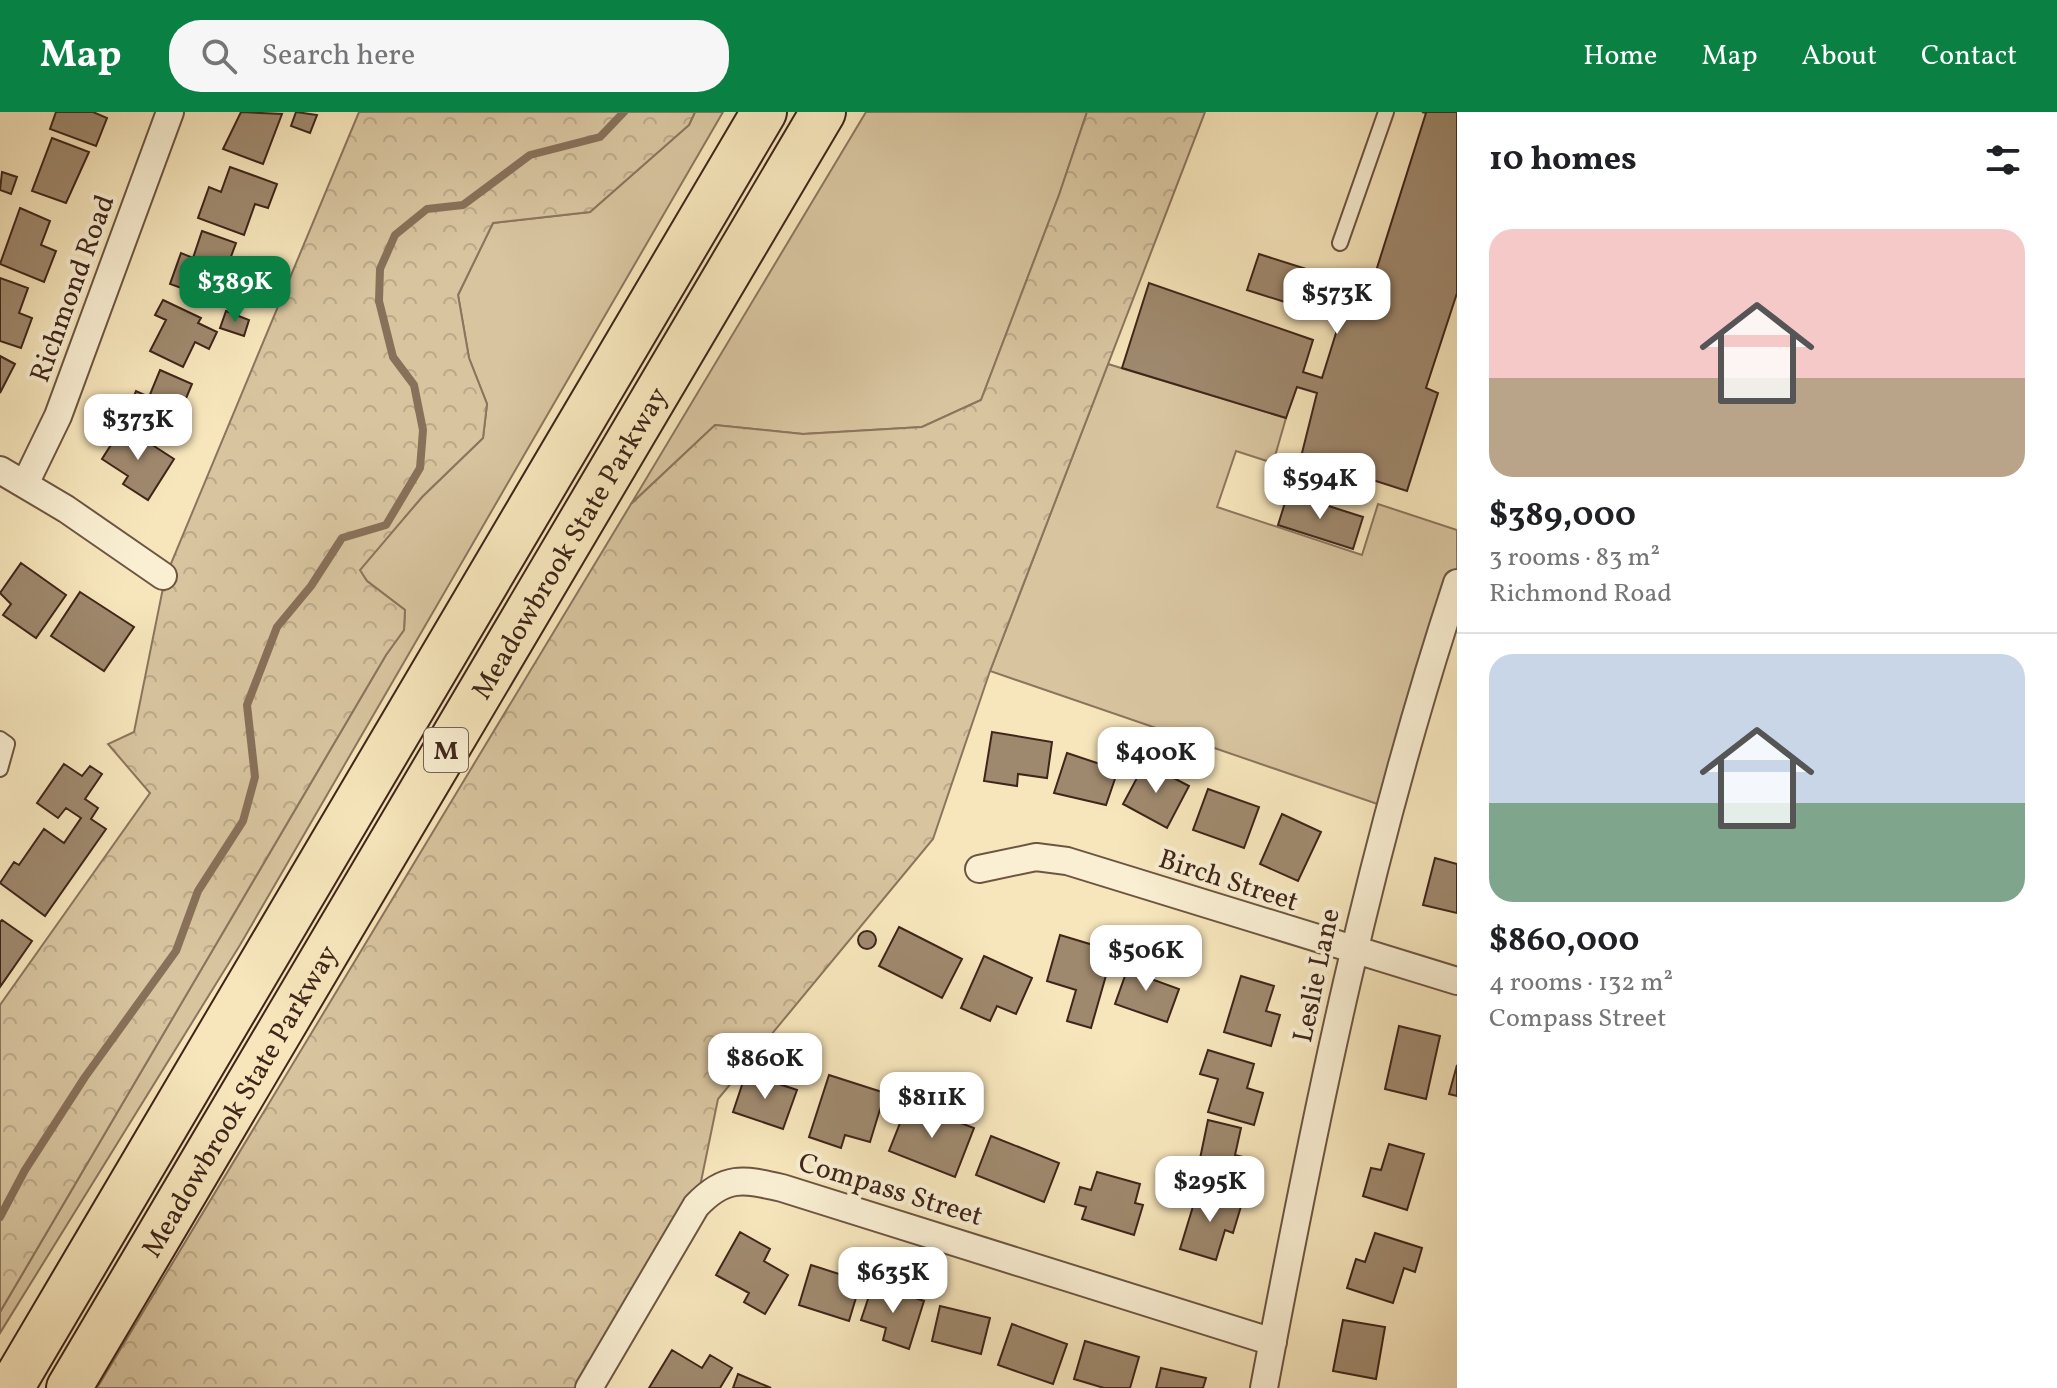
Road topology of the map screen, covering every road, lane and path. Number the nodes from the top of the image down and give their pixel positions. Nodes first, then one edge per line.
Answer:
1 (170, 112) edge
2 (764, 112) edge
3 (823, 112) edge
4 (1386, 112) edge
5 (1340, 243) dead end
6 (0, 470) edge
7 (25, 484) junction
8 (163, 576) dead end
9 (1457, 583) edge
10 (1445, 661) edge
11 (0, 739) edge
12 (0, 769) edge
13 (979, 869) dead end
14 (1351, 951) junction
15 (1457, 981) edge
16 (1273, 1342) junction
17 (11, 1388) edge
18 (69, 1388) edge
19 (589, 1388) edge
20 (1264, 1388) edge

1 - 7 street, Richmond Road
2 - 17 highway, Meadowbrook State Parkway / M
3 - 18 highway, Meadowbrook State Parkway / M
4 - 5 lane
6 - 7 street
7 - 8 street
9 - 10 street, Leslie Lane
10 - 14 street, Leslie Lane
11 - 12 lane
13 - 14 street, Birch Street
14 - 15 street, Birch Street
14 - 16 street, Leslie Lane
16 - 19 street, Compass Street
16 - 20 street, Leslie Lane

